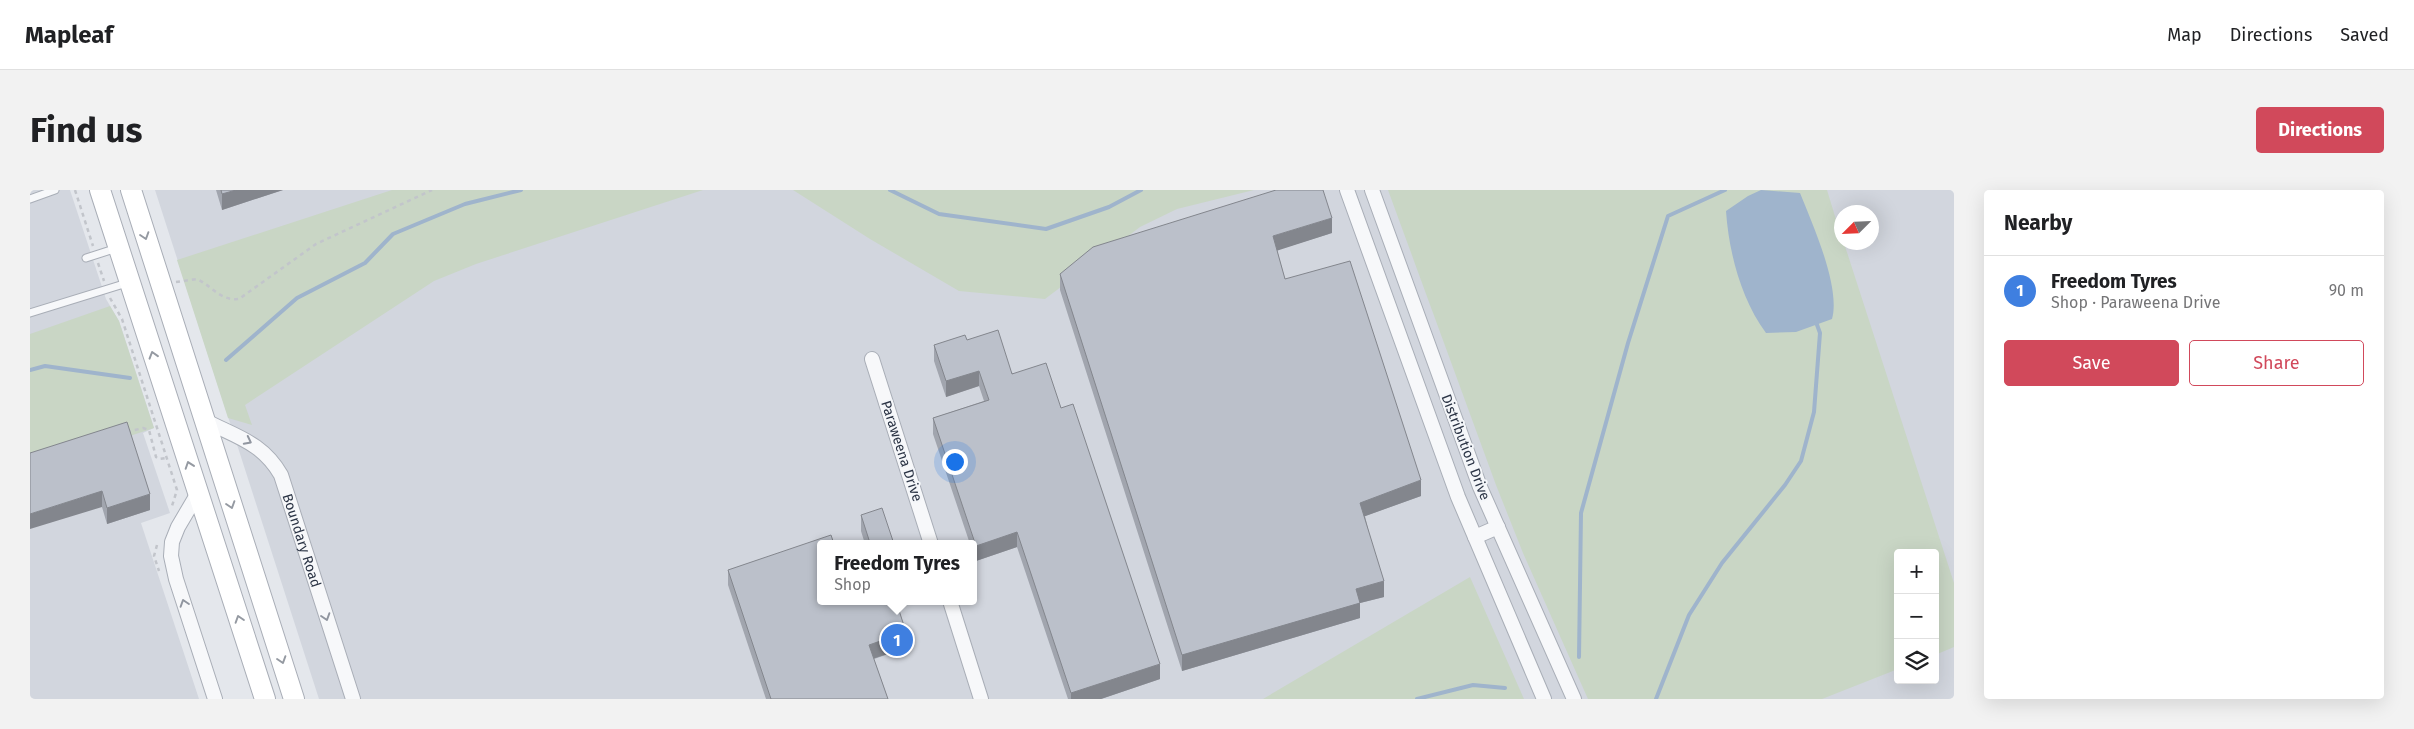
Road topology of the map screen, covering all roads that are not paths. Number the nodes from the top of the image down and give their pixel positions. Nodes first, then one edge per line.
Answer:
1 (55, 190) edge
2 (100, 190) edge
3 (131, 190) edge
4 (1347, 190) edge
5 (1372, 190) edge
6 (30, 199) edge
7 (119, 248) junction
8 (86, 258) dead end
9 (130, 282) junction
10 (30, 313) edge
11 (872, 359) dead end
12 (1448, 398) junction
13 (1425, 406) junction
14 (204, 420) junction
15 (198, 493) junction
16 (1498, 527) junction
17 (1475, 537) junction
18 (930, 540) edge
19 (951, 605) edge
20 (215, 699) edge
21 (265, 699) edge
22 (294, 699) edge
23 (353, 699) edge
24 (981, 699) edge
25 (1544, 699) edge
26 (1574, 699) edge

1 - 6 lane
2 - 7 main road
3 -> 14 main road
4 - 13 street, Distribution Drive
5 - 12 street, Distribution Drive
7 - 8 lane
7 - 9 main road
9 - 10 lane
15 -> 9 main road
11 - 18 street, Paraweena Drive
12 - 13 street
12 - 16 street, Distribution Drive
13 - 17 street, Distribution Drive
14 -> 22 main road
14 -> 23 street, Boundary Road
20 -> 15 street
21 -> 15 main road
16 - 17 street
16 - 26 street, Distribution Drive
17 - 25 street, Distribution Drive
19 - 24 street

